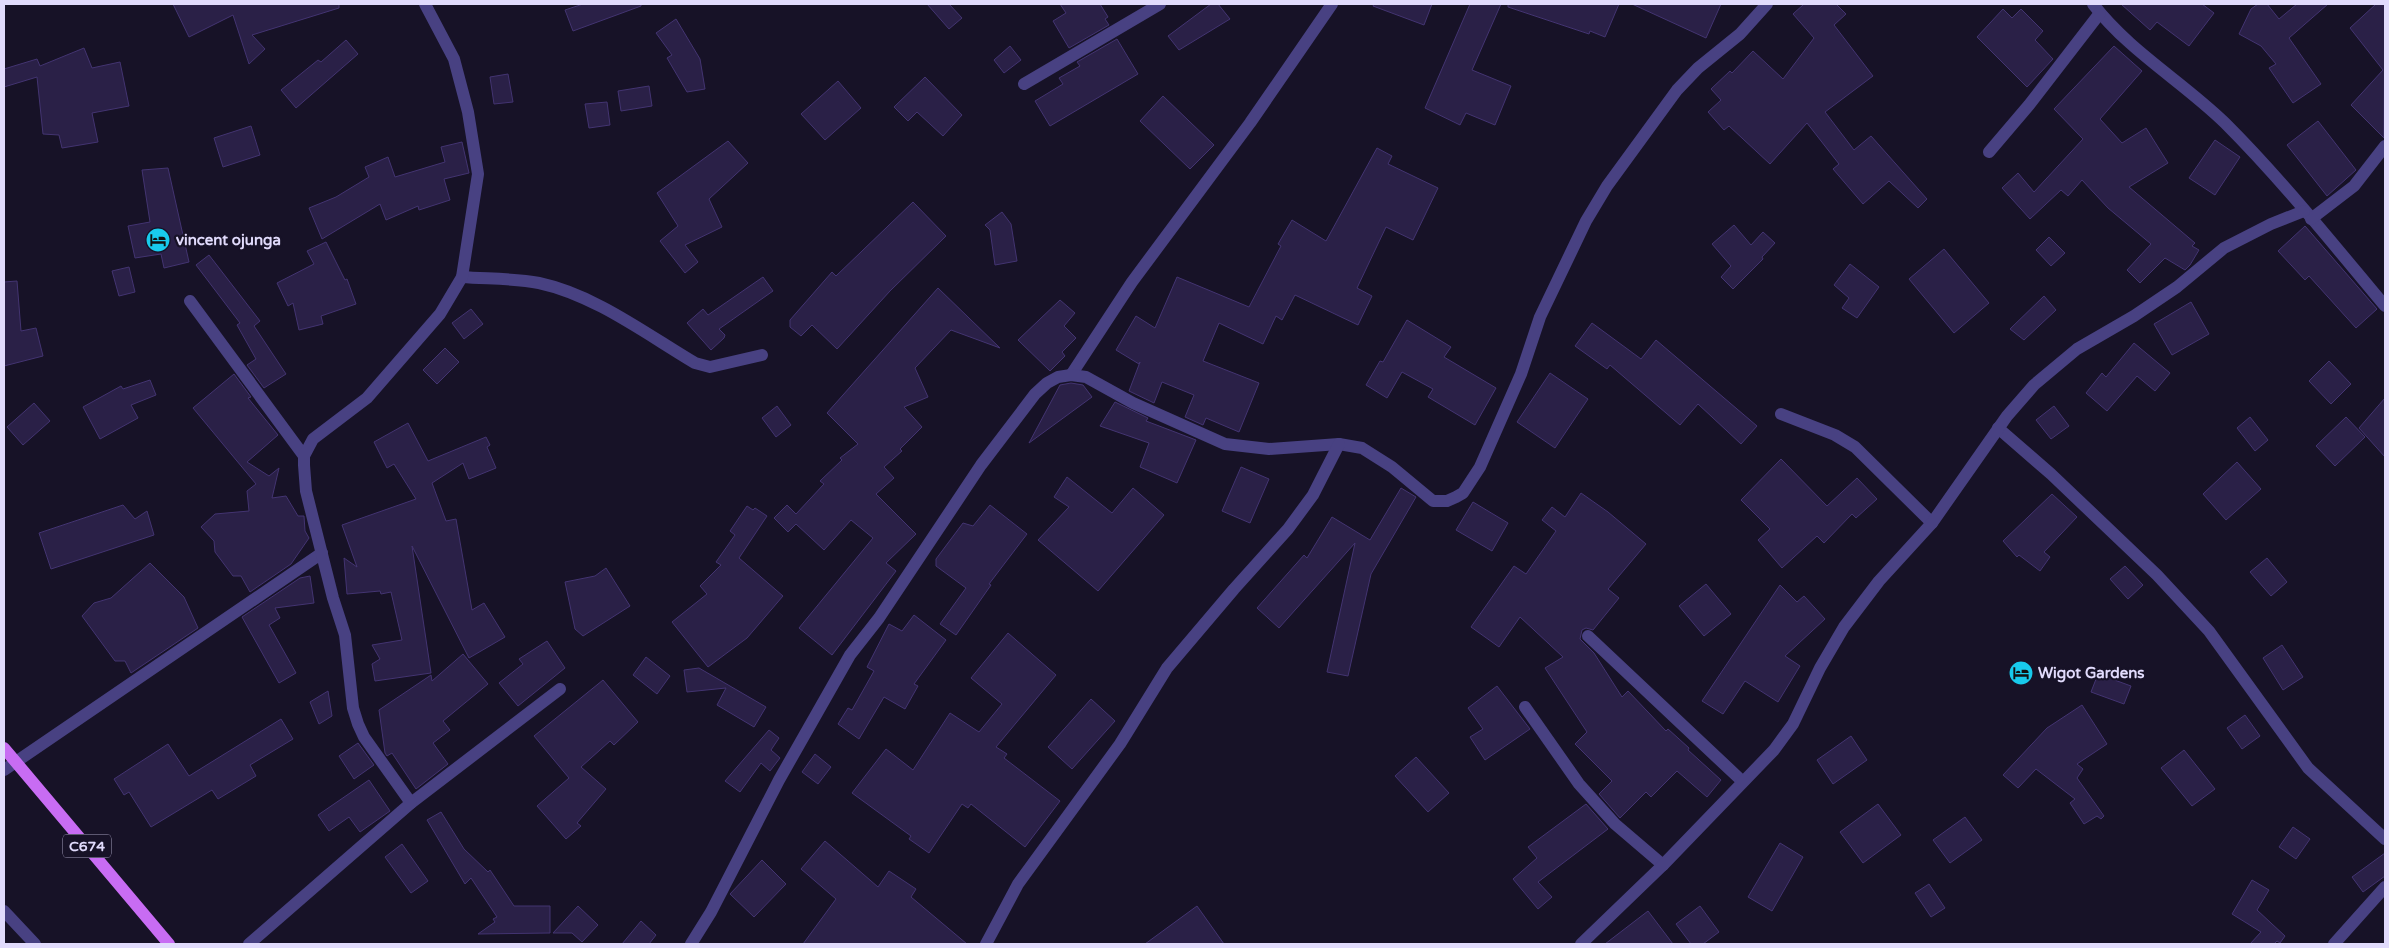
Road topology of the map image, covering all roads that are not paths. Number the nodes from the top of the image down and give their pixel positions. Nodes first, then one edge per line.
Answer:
1 (425, 4) edge
2 (1160, 4) edge
3 (1332, 4) edge
4 (1767, 4) edge
5 (2096, 8) edge
6 (1024, 84) dead end
7 (2385, 146) edge
8 (1989, 152) dead end
9 (2308, 215) junction
10 (462, 277) junction
11 (190, 301) dead end
12 (2385, 306) edge
13 (762, 355) dead end
14 (1072, 375) junction
15 (1781, 414) dead end
16 (1998, 428) junction
17 (1339, 444) junction
18 (304, 456) junction
19 (1932, 523) junction
20 (322, 552) junction
21 (1588, 636) dead end
22 (560, 689) dead end
23 (1525, 708) dead end
24 (4, 748) edge
25 (16, 762) junction
26 (4, 770) edge
27 (1742, 781) junction
28 (411, 803) junction
29 (2385, 840) edge
30 (1663, 865) junction
31 (2385, 888) edge
32 (4, 911) edge
33 (35, 944) edge
34 (169, 944) edge
35 (249, 944) edge
36 (691, 944) edge
37 (986, 944) edge
38 (1581, 944) edge
39 (2334, 944) edge

1 - 10 street
2 - 6 street
3 - 14 street
4 - 17 street
5 - 8 street
5 - 9 street
7 - 9 street
9 - 12 street
9 - 16 street
10 - 13 street
10 - 18 street
11 - 18 street
14 - 17 street
14 - 36 street
15 - 19 street
16 - 19 street
16 - 29 street
17 - 37 street
18 - 20 street
19 - 27 street
20 - 25 street
20 - 28 street
21 - 27 street
22 - 28 street
23 - 30 street
24 - 25 main road, C674
25 - 26 street
25 - 34 main road, C674
27 - 30 street
28 - 35 street
30 - 38 street
31 - 39 street
32 - 33 street

